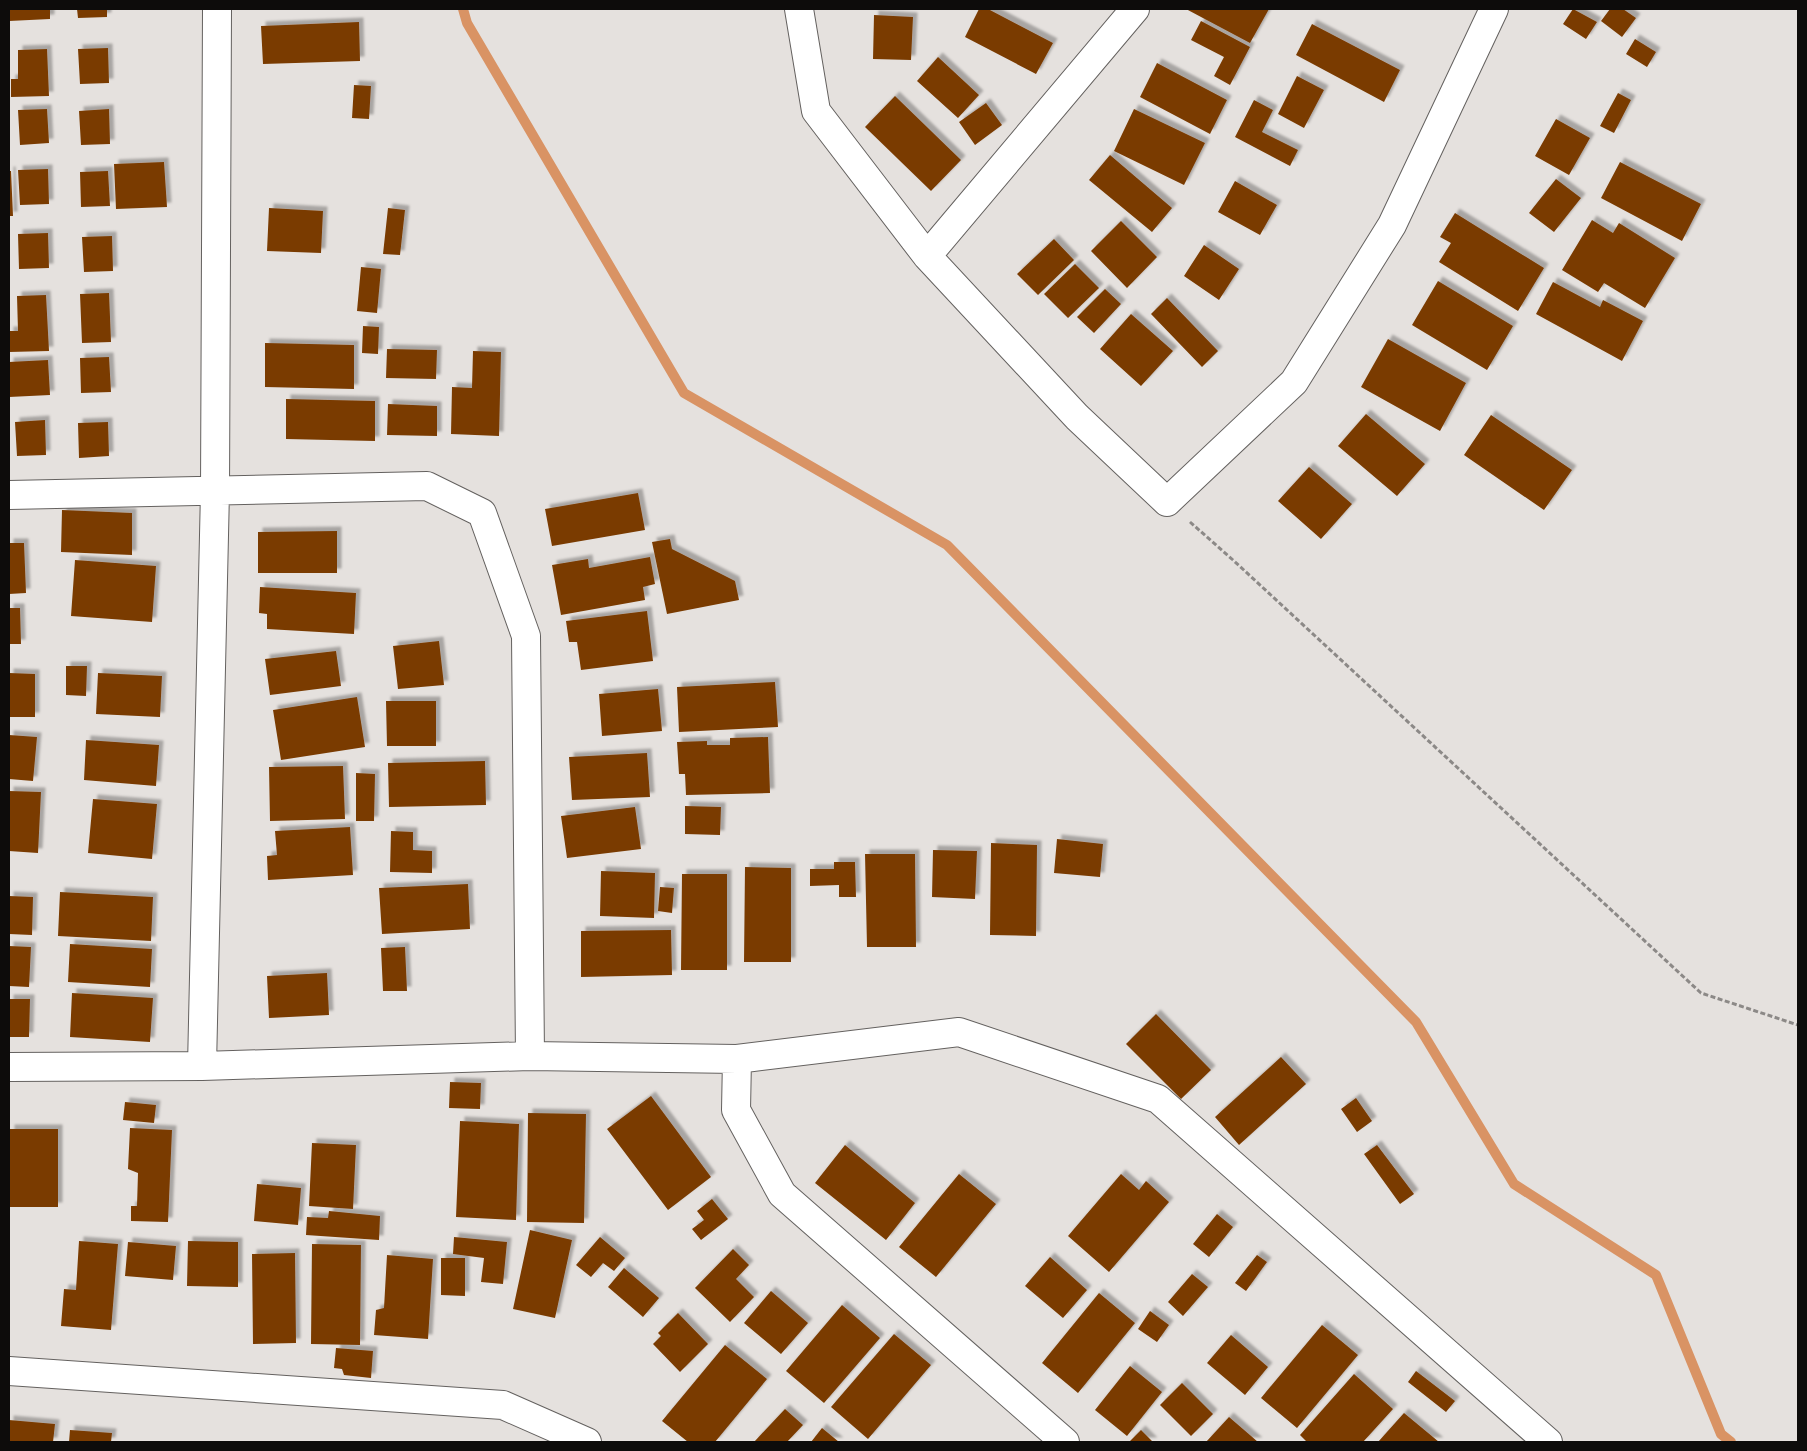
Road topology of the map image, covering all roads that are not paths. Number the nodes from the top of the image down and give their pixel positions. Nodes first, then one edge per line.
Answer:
1 (217, 9) edge
2 (800, 9) edge
3 (1135, 9) edge
4 (1494, 9) edge
5 (926, 256) junction
6 (215, 491) junction
7 (9, 495) edge
8 (530, 1056) junction
9 (737, 1059) junction
10 (9, 1066) edge
11 (202, 1066) junction
12 (9, 1371) edge
13 (586, 1442) edge
14 (1065, 1442) edge
15 (1548, 1442) edge

1 - 6 street
2 - 5 street
3 - 5 street
4 - 5 street
6 - 7 street
6 - 8 street
6 - 11 street
8 - 9 street
8 - 11 street
9 - 14 street
9 - 15 street
10 - 11 street
12 - 13 street

